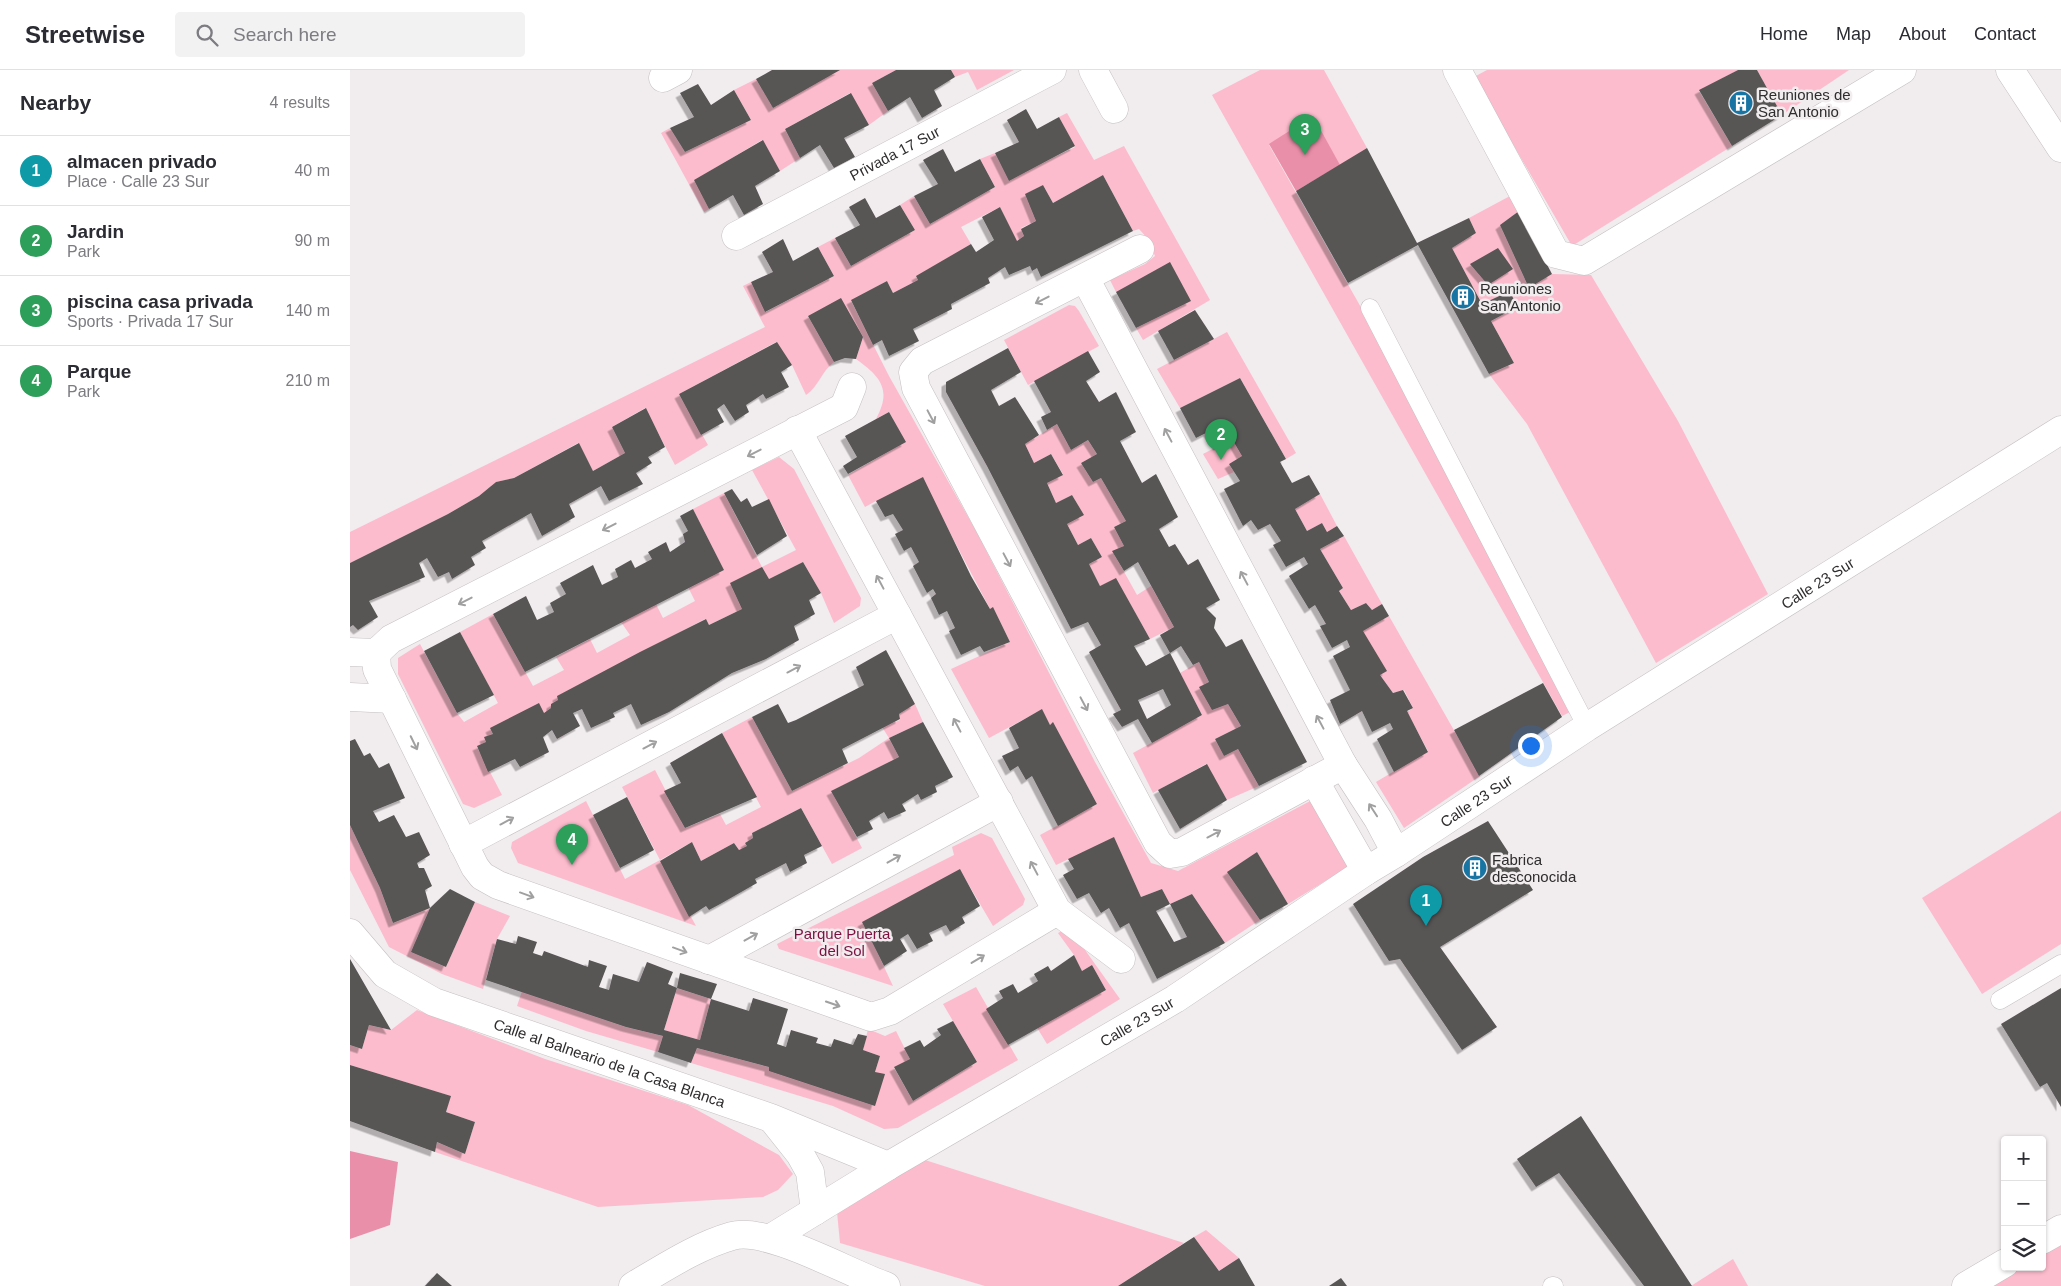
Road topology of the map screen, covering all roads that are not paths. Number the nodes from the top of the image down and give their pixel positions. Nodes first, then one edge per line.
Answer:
1 (1052, 70) edge
2 (1093, 70) edge
3 (1457, 70) edge
4 (1902, 70) edge
5 (2010, 70) edge
6 (1114, 109) dead end
7 (2061, 148) edge
8 (736, 236) dead end
9 (1140, 249) dead end
10 (1085, 278) junction
11 (1370, 308) dead end
12 (852, 387) dead end
13 (797, 430) junction
14 (2061, 430) edge
15 (897, 615) junction
16 (363, 653) edge
17 (350, 697) edge
18 (392, 699) junction
19 (1587, 727) junction
20 (1343, 765) junction
21 (1314, 780) junction
22 (999, 802) junction
23 (464, 844) junction
24 (1396, 853) junction
25 (1366, 871) junction
26 (1057, 911) junction
27 (350, 933) edge
28 (1121, 959) dead end
29 (709, 960) junction
30 (2061, 964) edge
31 (2000, 1000) dead end
32 (771, 1118) junction
33 (888, 1166) junction
34 (815, 1211) junction
35 (2061, 1229) edge
36 (771, 1238) junction
37 (2046, 1238) edge
38 (2001, 1265) edge
39 (633, 1286) edge
40 (886, 1286) edge
41 (1966, 1286) edge

1 - 8 street, Privada 17 Sur
2 - 6 street
3 - 4 street
5 - 7 street
9 - 10 street
20 -> 10 street
10 -> 21 street
11 - 19 lane
12 - 13 street
15 -> 13 street
13 -> 16 street
14 - 19 street, Calle 23 Sur
22 -> 15 street
23 -> 15 street
16 - 18 street
17 - 18 street
18 -> 23 street
19 - 24 street, Calle 23 Sur
20 - 21 street
24 -> 20 street
21 - 25 street
26 -> 22 street
29 -> 22 street
23 -> 29 street
24 - 25 street, Calle 23 Sur
25 - 33 street, Calle 23 Sur
26 - 28 street
29 -> 26 street
27 - 32 street, Calle al Balneario de la Casa Blanca
30 - 31 lane
32 - 33 street, Calle al Balneario de la Casa Blanca
32 - 34 street
33 - 34 street, Calle 23 Sur
34 - 36 street, Calle 23 Sur
35 - 37 street
36 - 39 street
36 - 40 street
38 - 41 street

